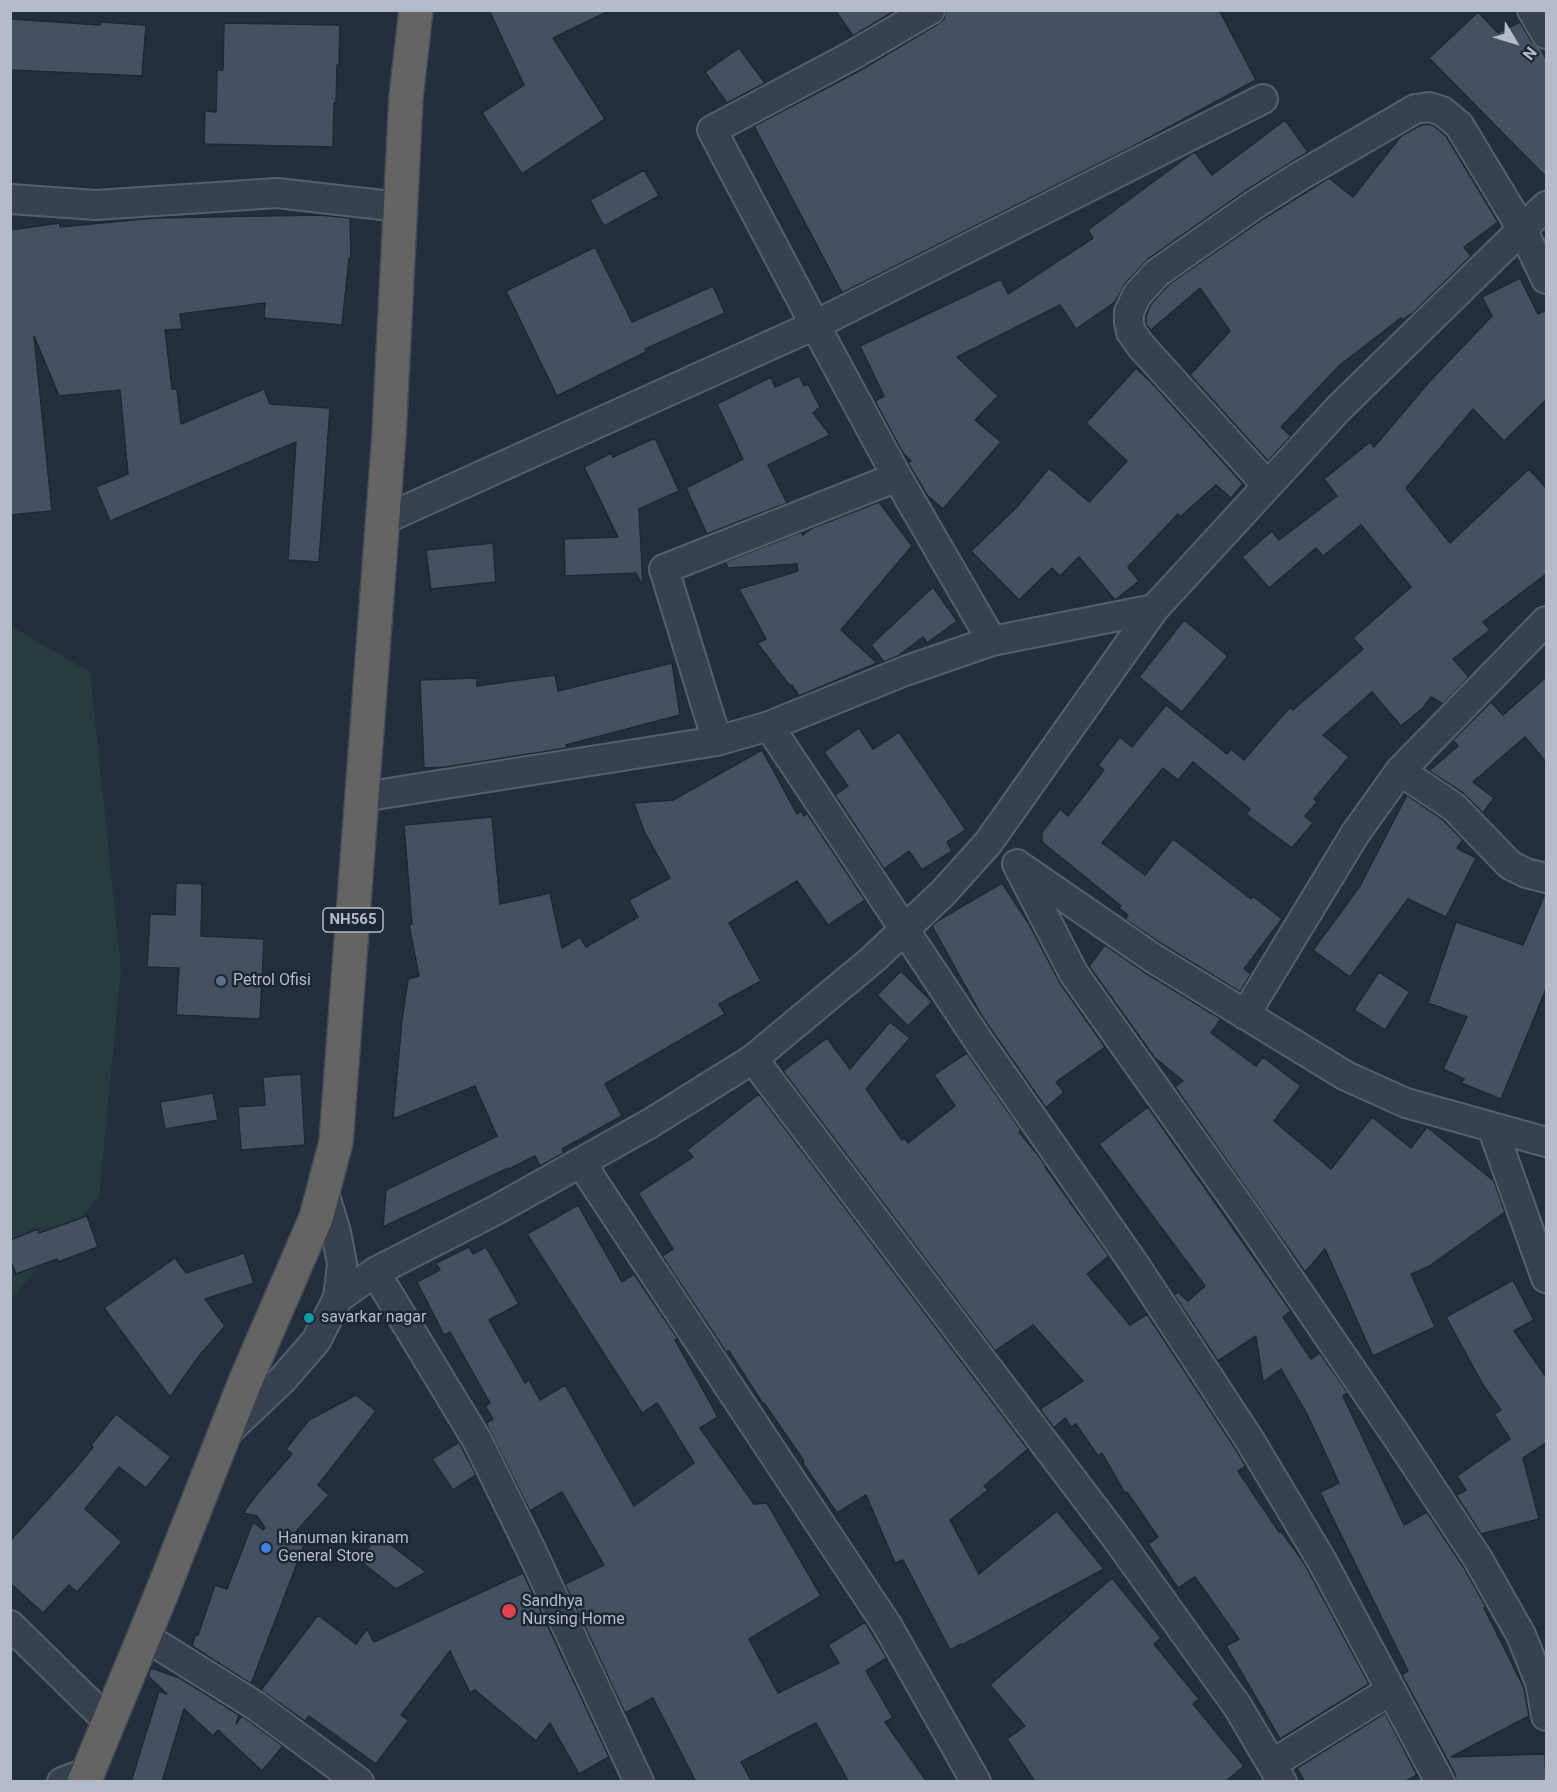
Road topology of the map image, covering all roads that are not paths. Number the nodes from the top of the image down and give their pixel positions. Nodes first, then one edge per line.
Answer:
1 (416, 10) edge
2 (930, 10) edge
3 (1532, 10) edge
4 (1546, 34) edge
5 (1263, 99) dead end
6 (10, 199) edge
7 (1546, 206) edge
8 (400, 207) junction
9 (1522, 229) junction
10 (1546, 279) edge
11 (815, 325) junction
12 (897, 477) junction
13 (1267, 485) junction
14 (382, 520) junction
15 (1154, 609) junction
16 (1546, 621) edge
17 (992, 641) junction
18 (769, 726) junction
19 (717, 741) junction
20 (1400, 771) junction
21 (363, 797) junction
22 (988, 843) junction
23 (1017, 864) junction
24 (1546, 878) edge
25 (904, 930) junction
26 (1245, 1016) junction
27 (753, 1059) junction
28 (1492, 1127) junction
29 (1546, 1142) edge
30 (581, 1163) junction
31 (324, 1193) junction
32 (375, 1272) junction
33 (1546, 1278) edge
34 (338, 1298) junction
35 (225, 1434) junction
36 (10, 1625) edge
37 (144, 1636) junction
38 (1391, 1690) junction
39 (1546, 1716) edge
40 (108, 1721) junction
41 (1277, 1773) edge
42 (78, 1779) edge
43 (359, 1782) edge
44 (639, 1782) edge
45 (976, 1782) edge
46 (1440, 1782) edge

1 - 8 highway, NH565
2 - 11 street
3 - 4 street
5 - 11 street
6 - 8 street
7 - 9 street
8 - 14 highway, NH565
9 - 10 street
9 - 13 street
9 - 13 street
11 - 12 street
11 - 14 street
12 - 17 street
12 - 19 street
13 - 15 street
14 - 21 highway, NH565
15 - 17 street
15 - 22 street
16 - 20 street
17 - 18 street
18 - 19 street
18 - 25 street
19 - 21 street
20 - 24 street
20 - 26 street
21 - 31 highway, NH565
22 - 23 street
22 - 25 street
23 - 26 street
23 - 39 street
25 - 27 street
25 - 38 street
26 - 28 street
27 - 30 street
27 - 41 street
28 - 29 street
28 - 33 street
30 - 32 street
30 - 45 street
31 - 34 street
31 - 35 highway, NH565
32 - 34 street
32 - 44 street
34 - 35 street
35 - 37 highway, NH565
36 - 40 street
37 - 40 highway, NH565
37 - 43 street
38 - 41 street
38 - 46 street
40 - 42 highway, NH565

